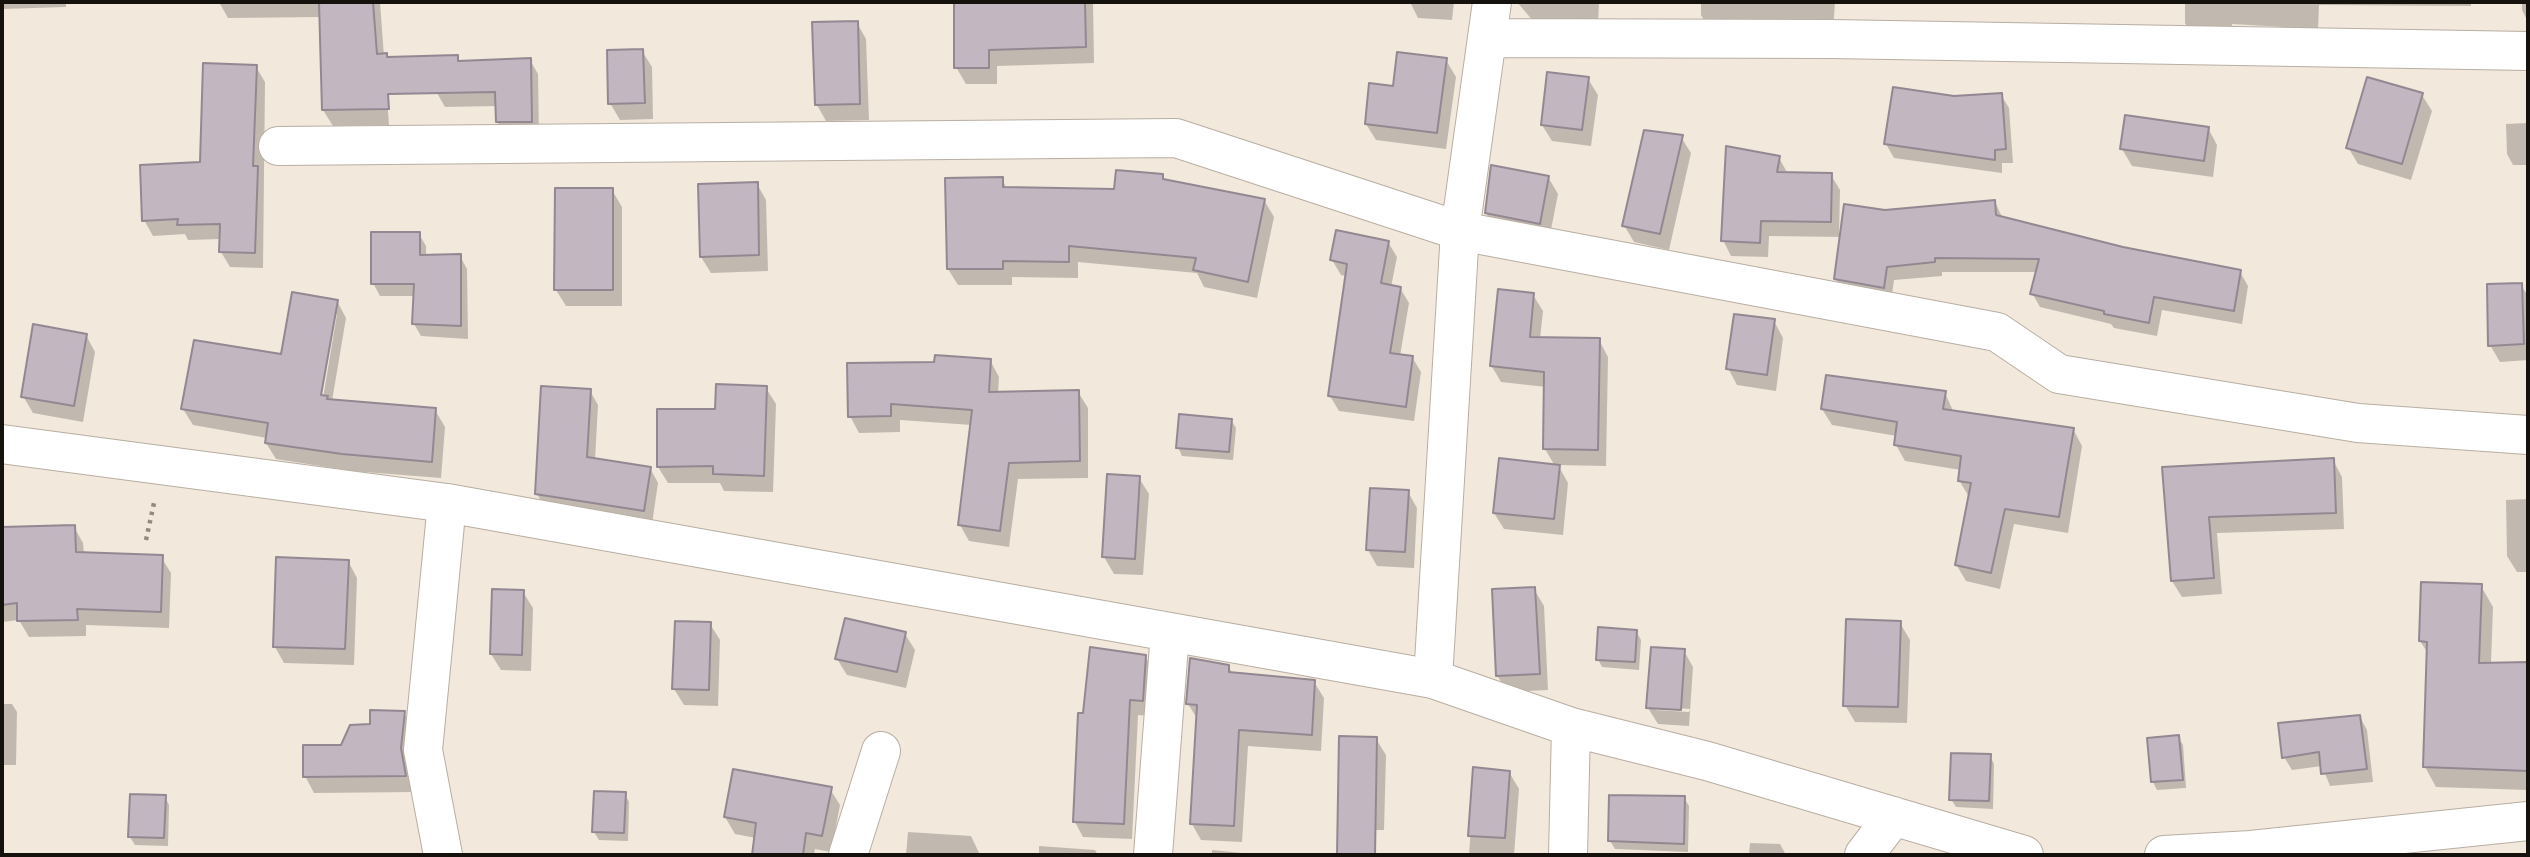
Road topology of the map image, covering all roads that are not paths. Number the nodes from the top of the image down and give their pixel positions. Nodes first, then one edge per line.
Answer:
1 (1489, 20) edge
2 (2528, 51) edge
3 (278, 146) dead end
4 (1460, 231) junction
5 (2528, 435) edge
6 (2, 444) edge
7 (447, 503) junction
8 (1170, 632) junction
9 (1433, 679) junction
10 (1571, 727) junction
11 (881, 751) dead end
12 (1894, 816) junction
13 (2528, 821) edge
14 (443, 855) edge
15 (848, 855) edge
16 (1153, 855) edge
17 (1568, 855) edge
18 (1864, 855) edge
19 (2024, 855) edge
20 (2164, 855) edge

1 - 2 street
1 - 4 street
3 - 4 street
4 - 5 street
4 - 9 street
6 - 7 street
7 - 8 street
7 - 14 street
8 - 9 street
8 - 16 street
9 - 10 street
10 - 12 street
10 - 17 street
11 - 15 street
12 - 18 street
12 - 19 street
13 - 20 street

